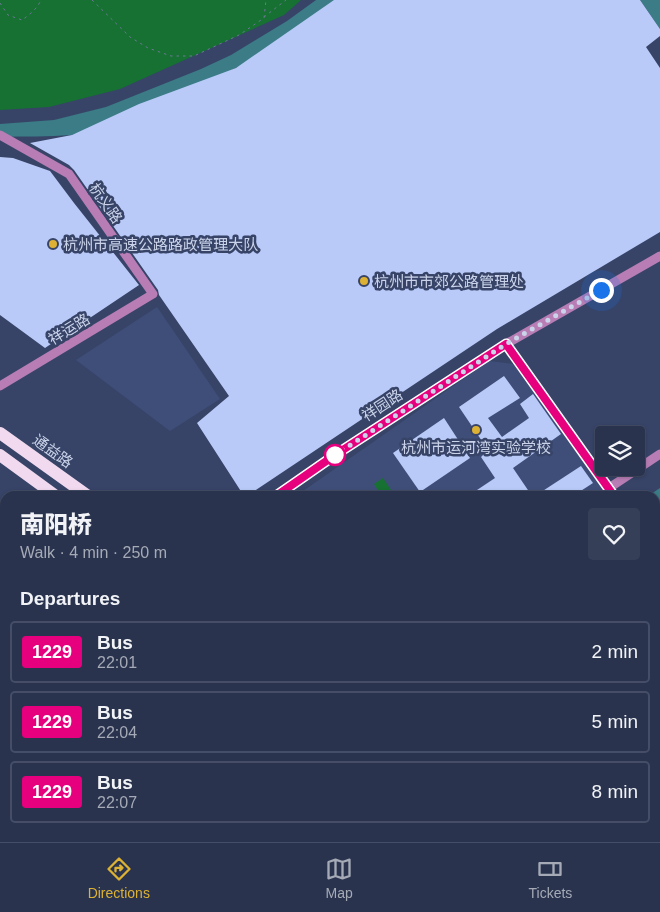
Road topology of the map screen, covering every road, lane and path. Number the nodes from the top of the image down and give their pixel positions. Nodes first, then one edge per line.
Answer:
1 (41, 0) edge
2 (92, 0) edge
3 (266, 0) edge
4 (286, 0) edge
5 (0, 3) edge
6 (264, 18) junction
7 (0, 135) edge
8 (660, 256) edge
9 (153, 294) joint
10 (506, 344) junction
11 (0, 386) edge
12 (0, 432) edge
13 (0, 454) edge
14 (660, 454) edge
15 (608, 488) junction
16 (49, 491) edge
17 (81, 491) edge
18 (283, 491) edge
19 (610, 491) edge

1 - 5 path
2 - 6 path
3 - 6 path
4 - 6 path
7 - 9 street, 杭义路
8 - 10 street, 祥园路
9 - 11 street, 祥运路
10 - 15 street
10 - 18 street, 祥园路
12 - 17 main road, 通益路
13 - 16 main road
14 - 15 street
15 - 19 street

